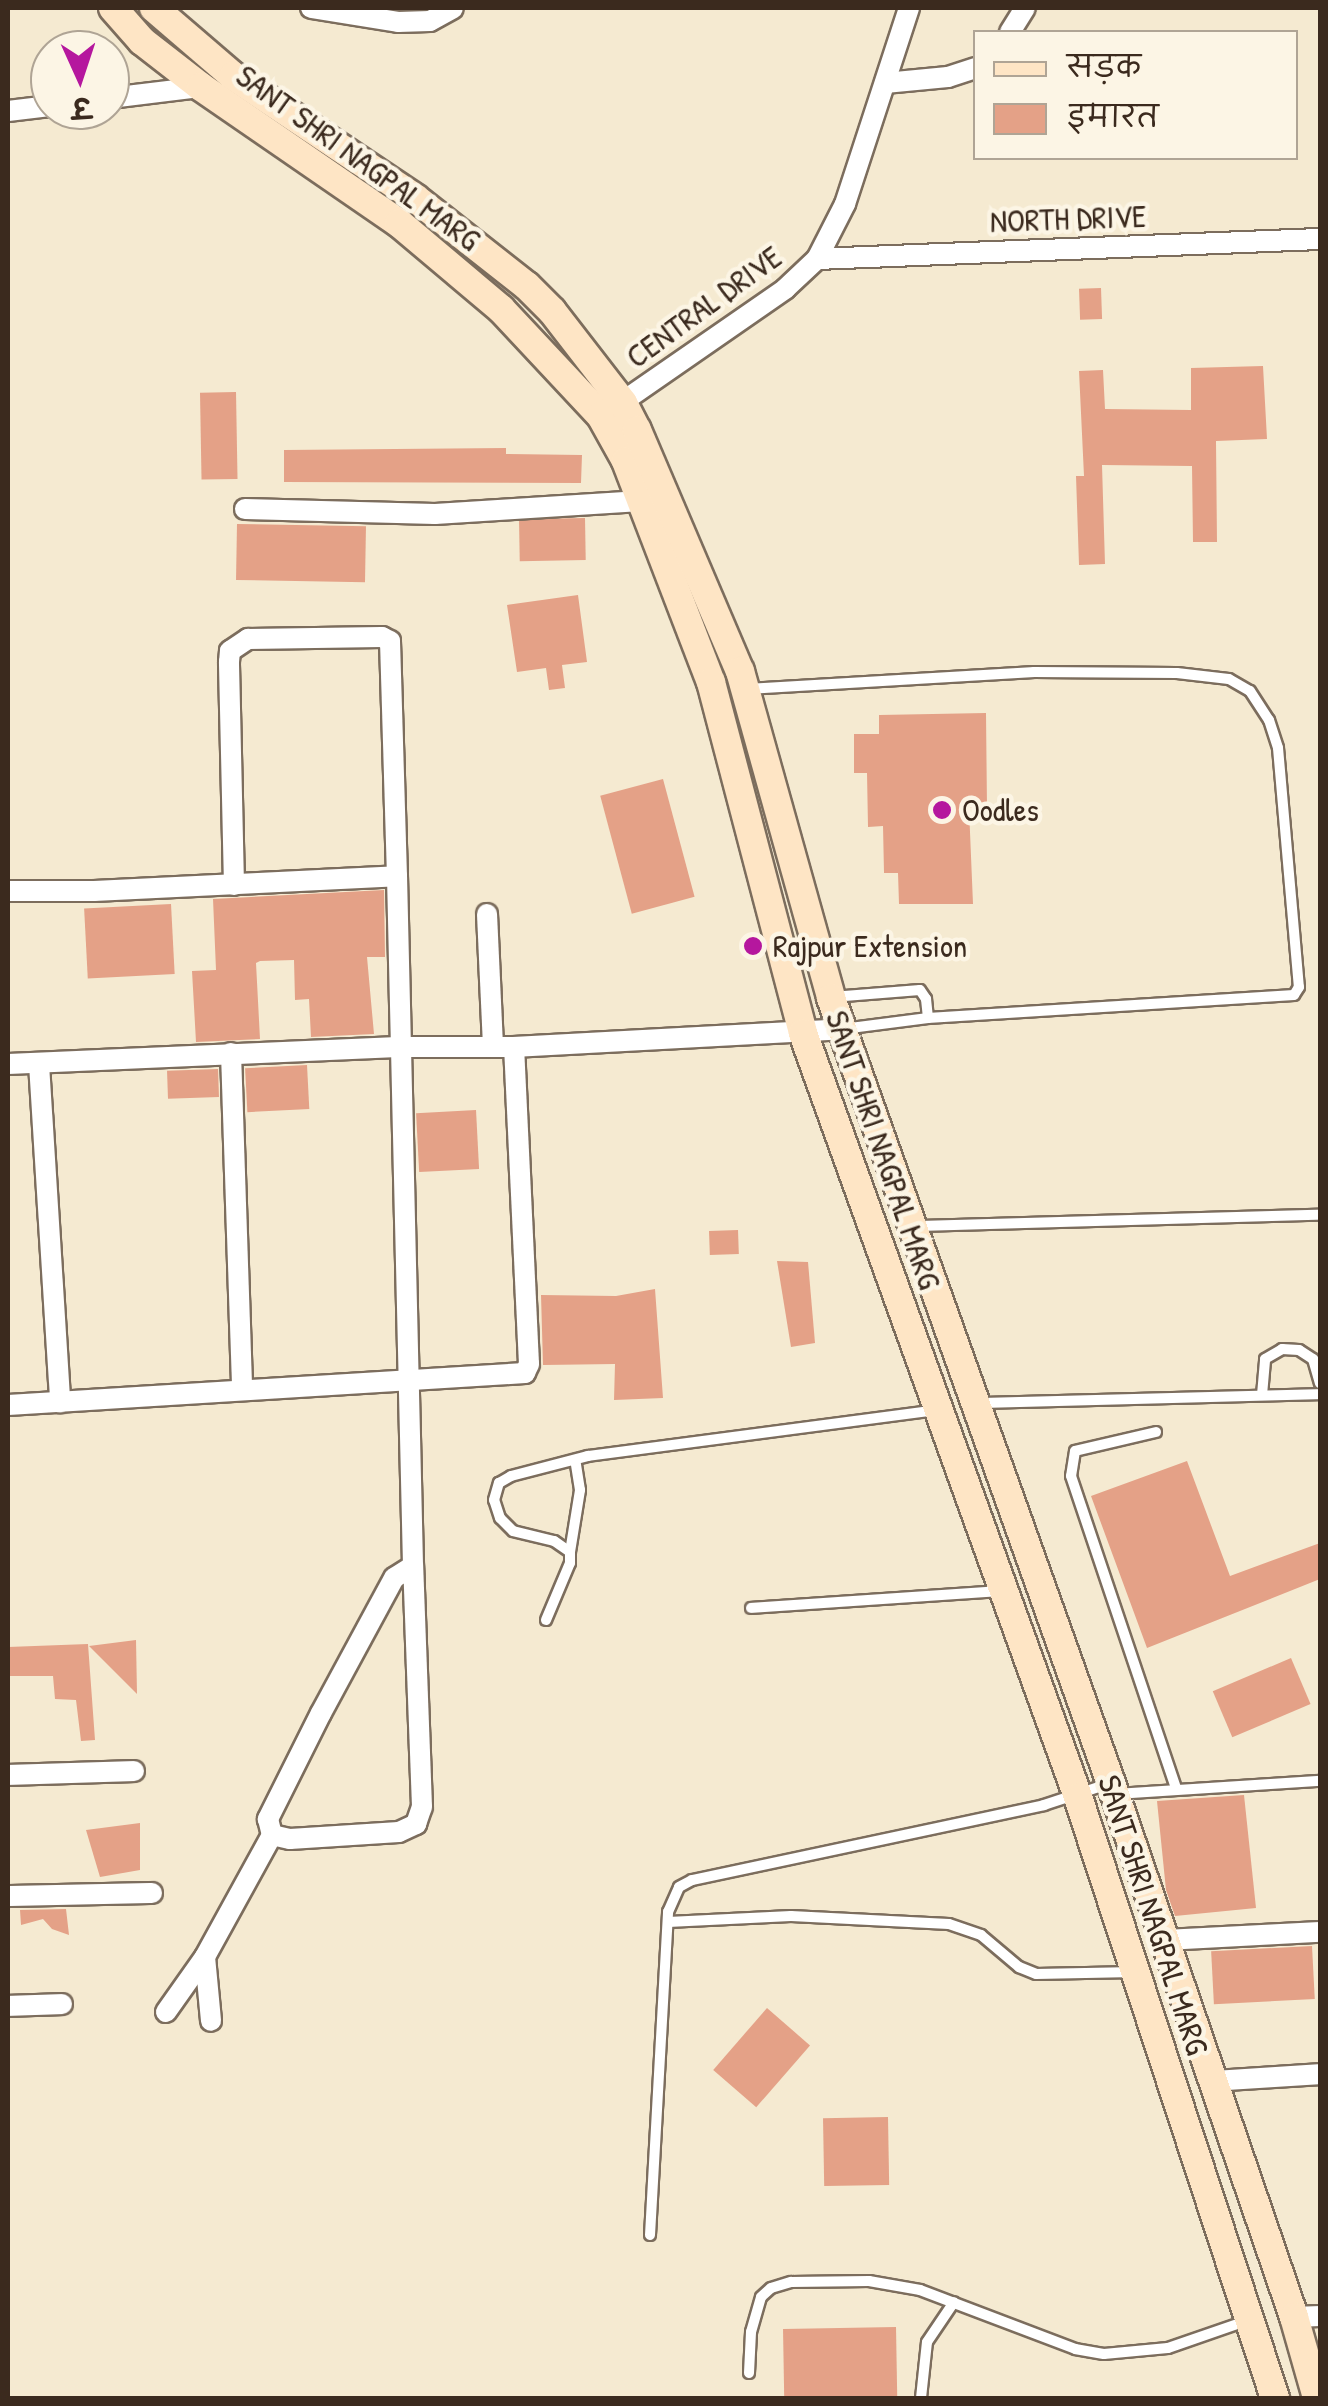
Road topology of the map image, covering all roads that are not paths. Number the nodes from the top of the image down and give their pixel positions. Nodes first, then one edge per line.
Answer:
1 (113, 8) edge
2 (312, 8) edge
3 (453, 8) edge
4 (910, 8) edge
5 (1024, 8) edge
6 (164, 12) edge
7 (1011, 30) edge
8 (142, 41) junction
9 (973, 69) edge
10 (885, 82) junction
11 (200, 87) junction
12 (130, 96) edge
13 (1320, 239) edge
14 (817, 259) junction
15 (612, 410) junction
16 (640, 501) junction
17 (245, 508) dead end
18 (745, 688) junction
19 (397, 876) junction
20 (234, 884) junction
21 (8, 891) edge
22 (487, 914) dead end
23 (831, 998) junction
24 (928, 1018) junction
25 (842, 1029) junction
26 (803, 1033) junction
27 (398, 1047) junction
28 (503, 1047) junction
29 (230, 1053) junction
30 (8, 1064) edge
31 (39, 1064) junction
32 (1320, 1215) edge
33 (909, 1226) junction
34 (411, 1382) junction
35 (1320, 1382) edge
36 (242, 1390) junction
37 (1320, 1394) edge
38 (1262, 1395) junction
39 (60, 1402) junction
40 (974, 1403) junction
41 (8, 1405) edge
42 (938, 1410) junction
43 (1156, 1432) dead end
44 (575, 1460) junction
45 (570, 1552) junction
46 (412, 1566) junction
47 (1004, 1591) junction
48 (751, 1608) dead end
49 (546, 1620) dead end
50 (134, 1771) dead end
51 (8, 1776) edge
52 (1320, 1781) edge
53 (1176, 1788) junction
54 (1113, 1789) junction
55 (1078, 1797) junction
56 (272, 1835) junction
57 (1143, 1877) junction
58 (1108, 1889) junction
59 (152, 1893) dead end
60 (8, 1896) edge
61 (668, 1922) junction
62 (1320, 1932) edge
63 (1165, 1940) junction
64 (205, 1957) junction
65 (1136, 1972) junction
66 (62, 2004) dead end
67 (8, 2006) edge
68 (166, 2012) dead end
69 (210, 2022) dead end
70 (1320, 2074) edge
71 (1213, 2081) junction
72 (650, 2235) dead end
73 (954, 2302) junction
74 (1307, 2316) edge
75 (1250, 2319) junction
76 (749, 2373) dead end
77 (921, 2398) edge
78 (1275, 2398) edge
79 (1318, 2398) edge

1 - 8 main road, SANT SHRI NAGPAL MARG
2 - 3 street
4 - 10 street, CENTRAL DRIVE
5 - 7 street
6 - 8 street
6 - 15 main road, SANT SHRI NAGPAL MARG
8 - 11 main road, SANT SHRI NAGPAL MARG
9 - 10 street
10 - 14 street, CENTRAL DRIVE
11 - 12 street
11 - 15 main road, SANT SHRI NAGPAL MARG
13 - 14 street, NORTH DRIVE
14 - 15 street, CENTRAL DRIVE
15 - 16 main road, SANT SHRI NAGPAL MARG
15 - 18 main road, SANT SHRI NAGPAL MARG
16 - 17 street
16 - 26 main road, SANT SHRI NAGPAL MARG
18 - 23 main road, SANT SHRI NAGPAL MARG
18 - 24 lane
19 - 20 street
19 - 20 street
19 - 27 street
20 - 21 street
22 - 28 street
23 - 24 lane
23 - 25 main road, SANT SHRI NAGPAL MARG
24 - 25 lane
25 - 26 street
25 - 33 main road, SANT SHRI NAGPAL MARG
26 - 28 street
26 - 42 main road, SANT SHRI NAGPAL MARG
27 - 28 street
27 - 29 street
27 - 34 street
28 - 34 street
29 - 31 street
29 - 36 street
30 - 31 street
31 - 39 street
32 - 33 lane
33 - 40 main road, SANT SHRI NAGPAL MARG
34 - 36 street
34 - 46 street
35 - 38 lane
36 - 39 street
37 - 38 lane
38 - 40 lane
39 - 41 street
40 - 54 main road, SANT SHRI NAGPAL MARG
42 - 44 lane
42 - 47 main road, SANT SHRI NAGPAL MARG
43 - 53 lane
44 - 45 lane
44 - 45 lane
45 - 49 lane
46 - 56 street
46 - 56 street
47 - 48 lane
47 - 55 main road, SANT SHRI NAGPAL MARG
50 - 51 street
52 - 53 lane
53 - 54 lane
54 - 55 lane
54 - 57 main road, SANT SHRI NAGPAL MARG
55 - 58 main road, SANT SHRI NAGPAL MARG
55 - 61 lane
56 - 64 street
57 - 58 main road
57 - 63 main road, SANT SHRI NAGPAL MARG
58 - 65 main road, SANT SHRI NAGPAL MARG
59 - 60 street
61 - 65 lane
61 - 72 lane
62 - 63 street
63 - 71 main road, SANT SHRI NAGPAL MARG
64 - 68 street
64 - 69 street
65 - 75 main road, SANT SHRI NAGPAL MARG
66 - 67 street
70 - 71 street
71 - 74 main road, SANT SHRI NAGPAL MARG
73 - 75 lane
73 - 76 lane
73 - 77 lane
74 - 79 main road, SANT SHRI NAGPAL MARG
75 - 78 main road, SANT SHRI NAGPAL MARG

